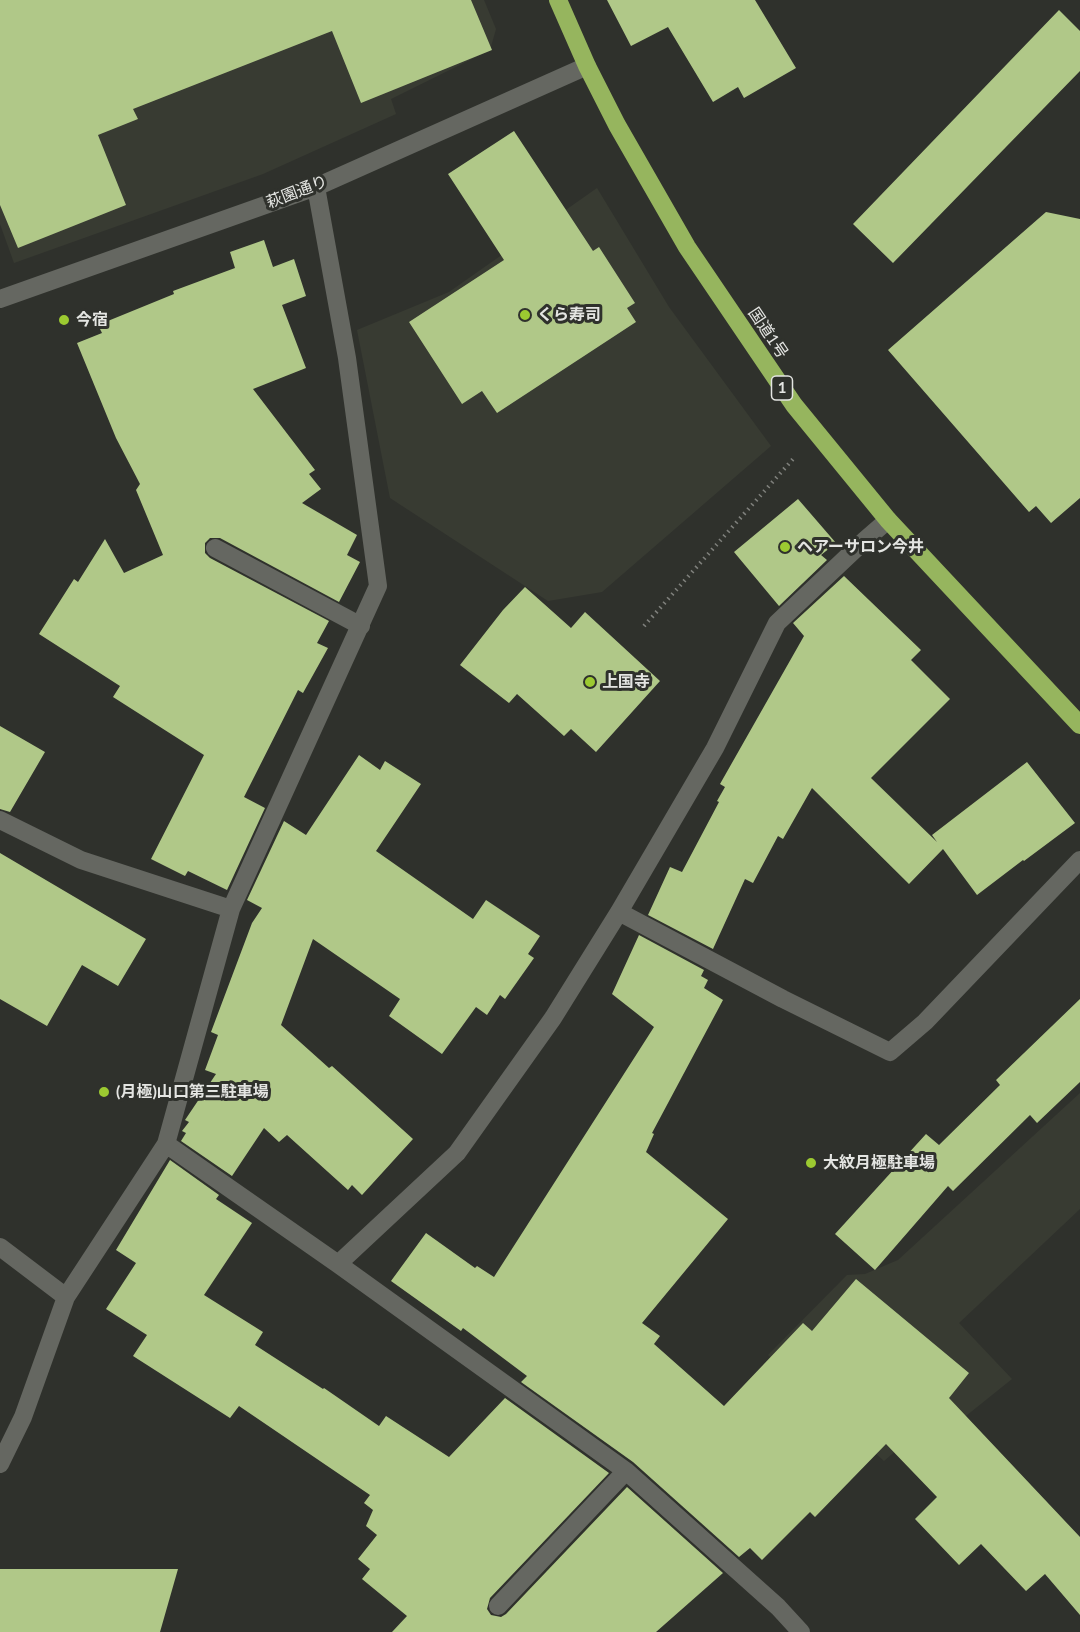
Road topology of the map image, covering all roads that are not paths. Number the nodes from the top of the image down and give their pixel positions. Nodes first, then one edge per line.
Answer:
1 (558, 0) edge
2 (587, 66) junction
3 (316, 187) junction
4 (0, 300) edge
5 (888, 520) junction
6 (215, 548) dead end
7 (361, 626) junction
8 (1080, 724) edge
9 (0, 820) edge
10 (1080, 860) edge
11 (231, 909) junction
12 (619, 912) junction
13 (166, 1144) junction
14 (0, 1247) edge
15 (338, 1264) junction
16 (66, 1297) junction
17 (0, 1464) edge
18 (626, 1470) junction
19 (498, 1606) dead end
20 (801, 1632) edge

1 - 2 highway, 国道1号 / 1
2 - 3 street, 萩園通り
2 - 5 highway, 国道1号 / 1
3 - 4 street, 萩園通り
3 - 7 street
5 - 8 highway, 国道1号 / 1
5 - 12 street
6 - 7 street
7 - 11 street
9 - 11 street
10 - 12 street
11 - 13 street
12 - 15 street
13 - 15 street
13 - 16 street
14 - 16 street
15 - 18 street
16 - 17 street
18 - 19 street
18 - 20 street

